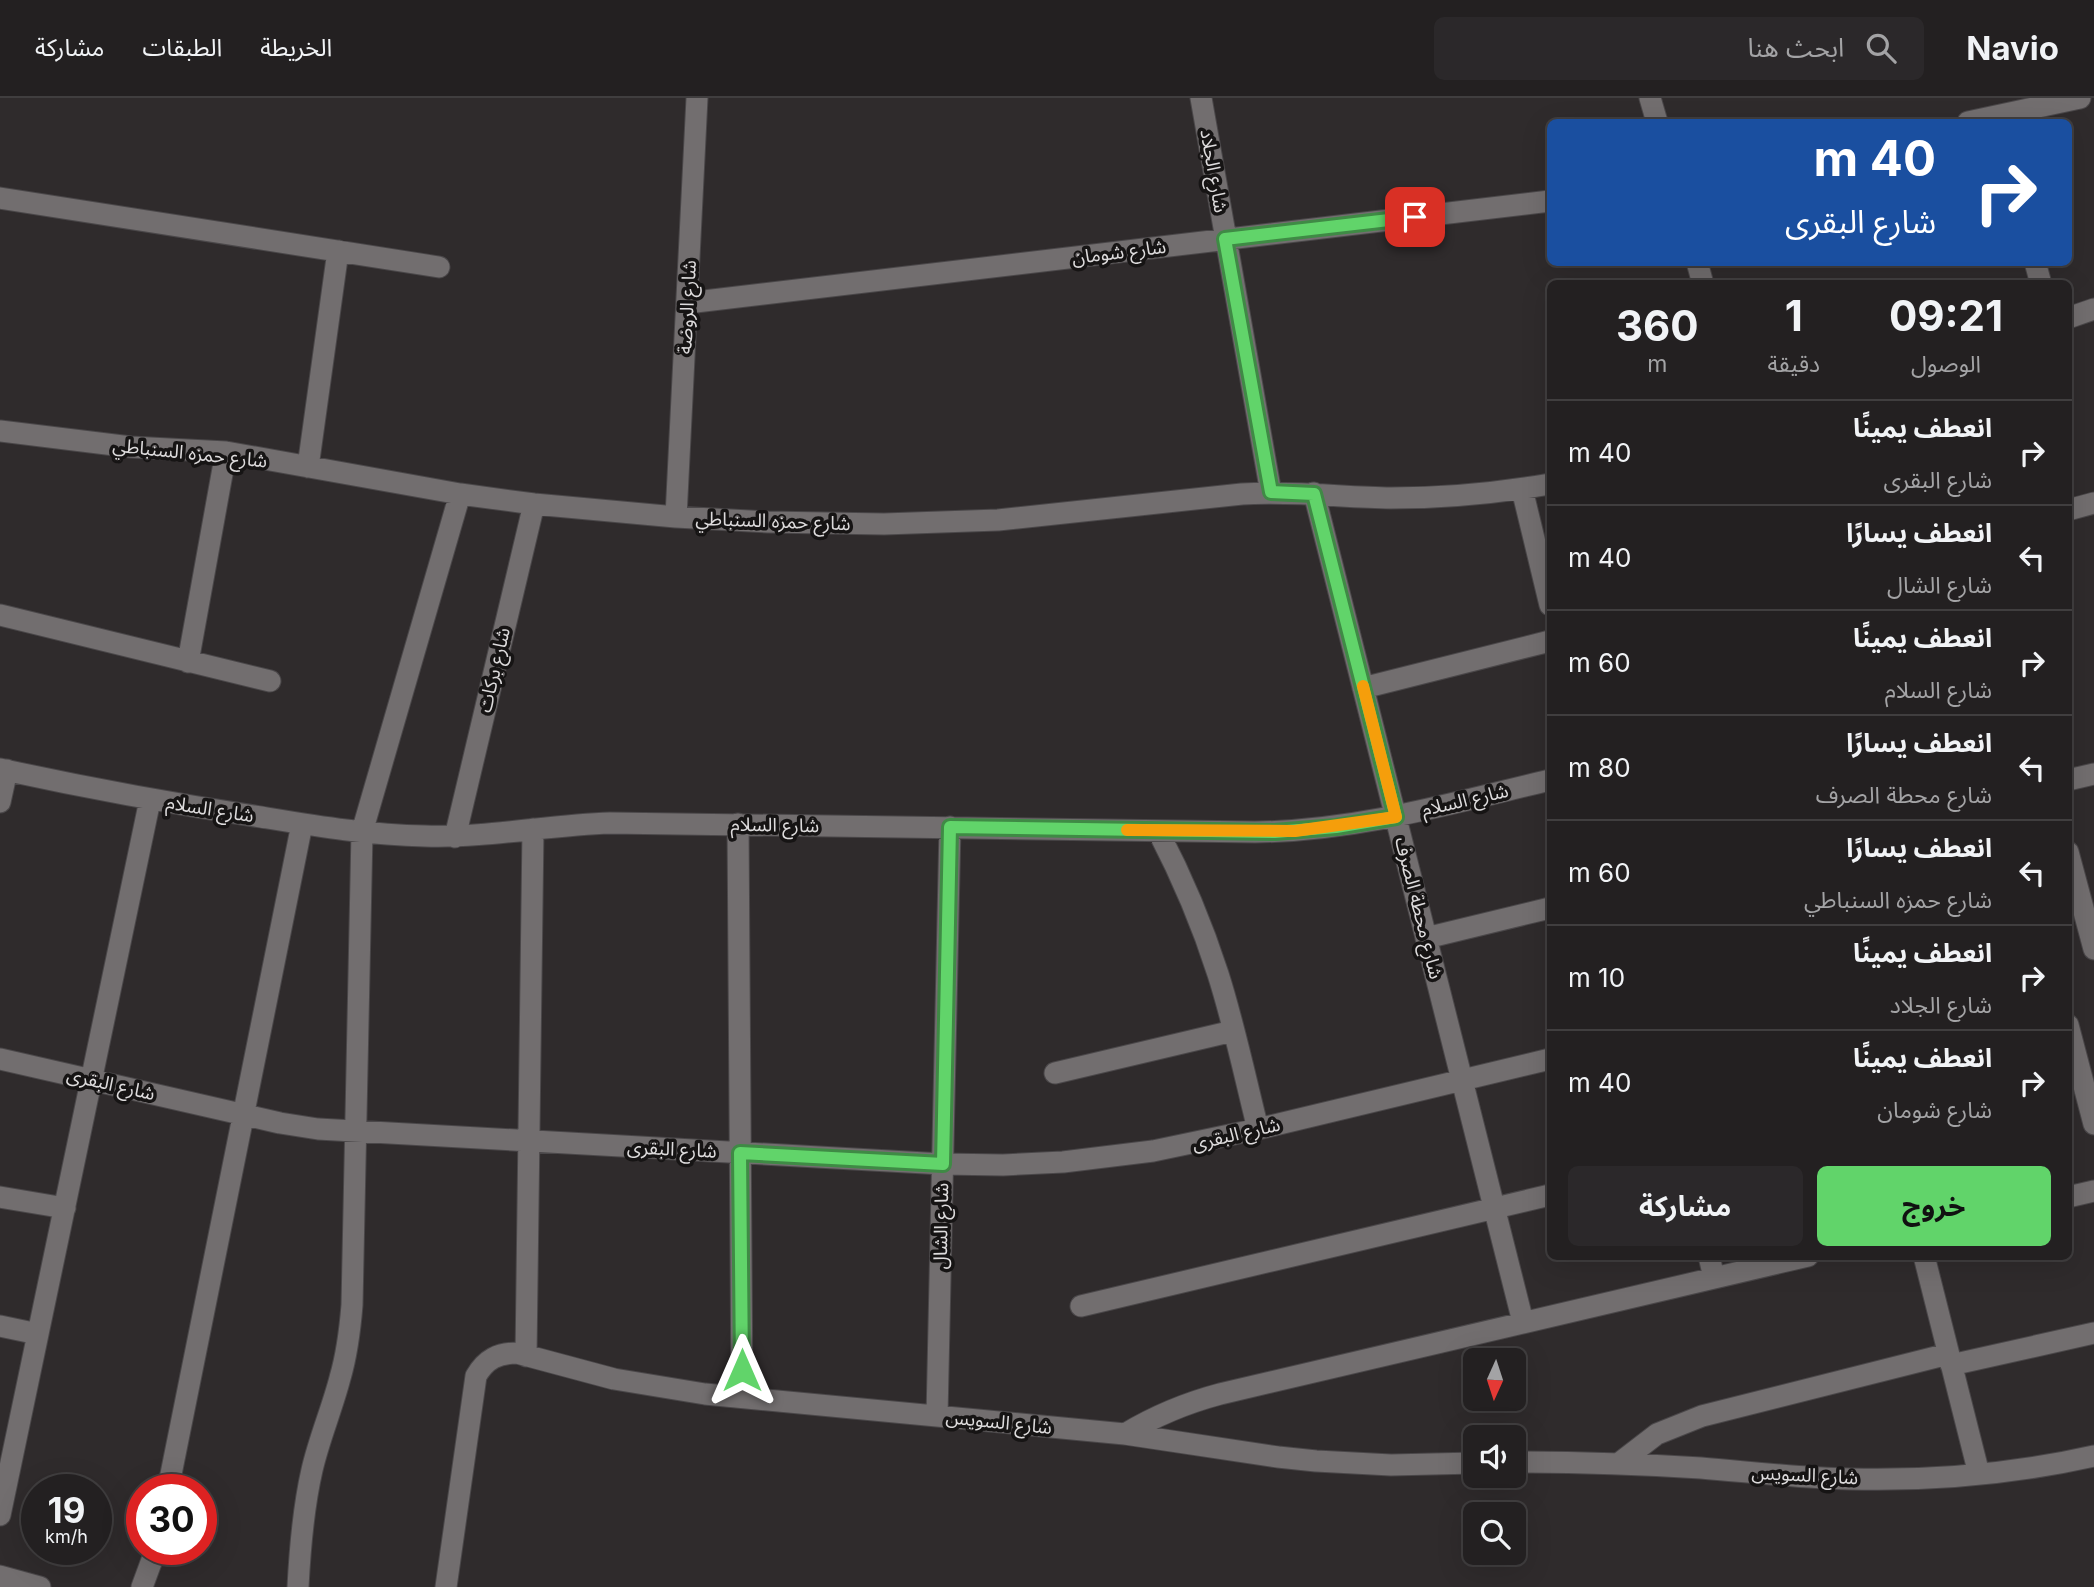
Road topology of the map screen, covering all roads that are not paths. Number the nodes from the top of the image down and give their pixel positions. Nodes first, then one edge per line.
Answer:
1 (698, 98) edge
2 (1201, 98) edge
3 (1650, 98) edge
4 (2080, 98) edge
5 (1994, 112) edge
6 (1656, 119) edge
7 (1976, 119) edge
8 (0, 198) edge
9 (1547, 201) edge
10 (1225, 239) junction
11 (338, 251) junction
12 (439, 267) dead end
13 (687, 303) junction
14 (2094, 309) edge
15 (2072, 317) edge
16 (0, 431) edge
17 (226, 452) junction
18 (308, 467) junction
19 (1547, 485) edge
20 (1522, 489) junction
21 (1271, 492) junction
22 (460, 494) junction
23 (1314, 494) junction
24 (2094, 503) edge
25 (534, 504) junction
26 (2072, 509) edge
27 (676, 517) junction
28 (1547, 593) edge
29 (0, 615) edge
30 (1547, 642) edge
31 (188, 662) junction
32 (270, 681) dead end
33 (1363, 688) junction
34 (4, 770) edge
35 (2094, 774) edge
36 (2072, 779) edge
37 (1547, 781) edge
38 (150, 800) junction
39 (0, 802) edge
40 (1396, 817) junction
41 (302, 824) junction
42 (738, 824) junction
43 (950, 827) junction
44 (533, 829) junction
45 (1158, 831) junction
46 (362, 832) junction
47 (455, 837) junction
48 (2072, 871) edge
49 (1547, 909) edge
50 (2083, 922) edge
51 (1426, 938) junction
52 (2094, 949) edge
53 (1233, 1031) junction
54 (0, 1059) edge
55 (1547, 1060) edge
56 (2074, 1070) edge
57 (1055, 1073) dead end
58 (92, 1079) junction
59 (1462, 1081) junction
60 (243, 1114) junction
61 (2094, 1124) edge
62 (1258, 1129) junction
63 (356, 1133) junction
64 (529, 1142) junction
65 (740, 1153) junction
66 (943, 1164) junction
67 (2094, 1191) edge
68 (2072, 1195) edge
69 (1547, 1196) edge
70 (0, 1197) edge
71 (65, 1208) junction
72 (1494, 1208) junction
73 (1710, 1260) edge
74 (1791, 1260) edge
75 (1925, 1260) edge
76 (1714, 1278) junction
77 (1081, 1306) dead end
78 (1523, 1322) junction
79 (0, 1326) edge
80 (2094, 1333) edge
81 (38, 1334) junction
82 (526, 1356) junction
83 (1950, 1359) junction
84 (742, 1397) junction
85 (937, 1416) junction
86 (1125, 1434) junction
87 (2094, 1456) edge
88 (1526, 1462) edge
89 (1463, 1463) edge
90 (1618, 1464) junction
91 (171, 1474) edge
92 (1979, 1474) junction
93 (0, 1515) edge
94 (150, 1565) edge
95 (0, 1576) edge
96 (40, 1587) edge
97 (142, 1587) edge
98 (298, 1587) edge
99 (446, 1587) edge

1 - 13 street, شارع الروضة
2 - 10 street, شارع الجلاد
3 - 6 street
4 - 5 street
5 - 7 street
8 - 11 street
9 - 10 street, شارع شومان
10 - 13 street, شارع شومان
10 - 21 street, شارع الجلاد
11 - 12 street
11 - 18 street
13 - 27 street, شارع الروضة
14 - 15 street
16 - 17 street, شارع حمزه السنباطي
17 - 18 street, شارع حمزه السنباطي
17 - 31 street
18 - 22 street, شارع حمزه السنباطي
19 - 20 street, شارع حمزه السنباطي
20 - 23 street, شارع حمزه السنباطي
20 - 28 street
21 - 23 street, شارع حمزه السنباطي
21 - 27 street, شارع حمزه السنباطي
22 - 25 street, شارع حمزه السنباطي
22 - 46 street
23 - 33 street, شارع محطة الصرف
24 - 26 street
25 - 27 street, شارع حمزه السنباطي
25 - 47 street, شارع بركات
29 - 31 street
30 - 33 street
31 - 32 street
33 - 40 street, شارع محطة الصرف
34 - 38 street, شارع السلام
34 - 39 street
35 - 36 street
37 - 40 street, شارع السلام
38 - 41 street, شارع السلام
38 - 58 street
40 - 45 street, شارع السلام
40 - 51 street, شارع محطة الصرف
41 - 46 street, شارع السلام
41 - 60 street
42 - 43 street, شارع السلام
42 - 44 street, شارع السلام
42 - 65 street
43 - 45 street, شارع السلام
43 - 66 street, شارع الشال
44 - 47 street, شارع السلام
44 - 64 street
45 - 53 street
46 - 47 street, شارع السلام
46 - 63 street
48 - 50 street
49 - 51 street
50 - 52 street
51 - 59 street, شارع محطة الصرف
53 - 57 street
53 - 62 street
54 - 58 street, شارع البقرى
55 - 59 street, شارع البقرى
56 - 61 street
58 - 60 street, شارع البقرى
58 - 71 street
59 - 62 street, شارع البقرى
59 - 72 street, شارع محطة الصرف
60 - 63 street, شارع البقرى
60 - 91 street
62 - 66 street, شارع البقرى
63 - 64 street, شارع البقرى
63 - 98 street
64 - 65 street, شارع البقرى
64 - 82 street
65 - 66 street, شارع البقرى
65 - 84 street
66 - 85 street, شارع الشال
67 - 68 street
69 - 72 street
70 - 71 street
71 - 81 street
72 - 77 street
72 - 78 street, شارع محطة الصرف
73 - 76 street
74 - 76 street
75 - 83 street
76 - 78 street
78 - 86 street
79 - 81 street
80 - 83 street
81 - 93 street
82 - 84 street, شارع السويس
82 - 99 street, شارع السويس
83 - 90 street
83 - 92 street
84 - 85 street, شارع السويس
85 - 86 street, شارع السويس
86 - 89 street, شارع السويس
87 - 92 street, شارع السويس
88 - 90 street, شارع السويس
90 - 92 street, شارع السويس
94 - 97 street
95 - 96 street

